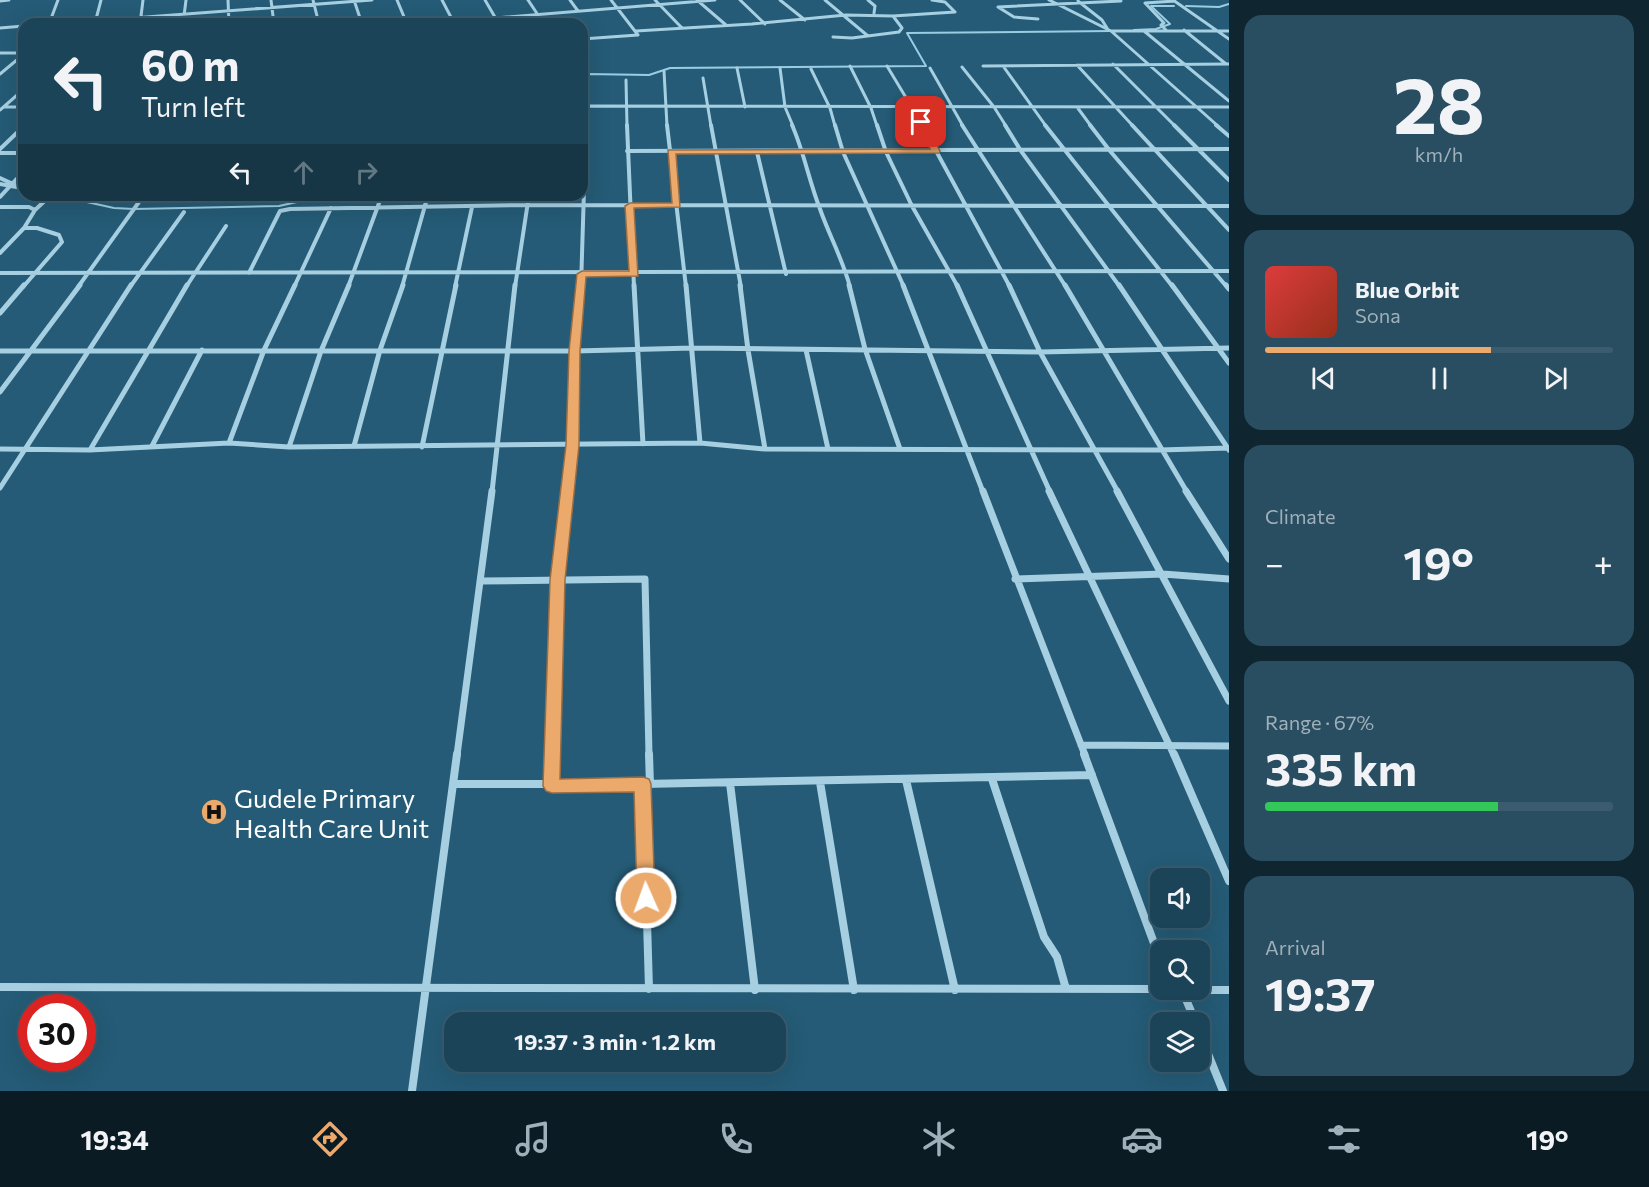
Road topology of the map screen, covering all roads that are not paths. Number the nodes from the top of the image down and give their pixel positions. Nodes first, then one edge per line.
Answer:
1 (9, 0) edge
2 (58, 0) edge
3 (101, 0) edge
4 (143, 0) edge
5 (186, 0) edge
6 (228, 0) edge
7 (271, 0) edge
8 (372, 0) edge
9 (397, 0) edge
10 (442, 0) edge
11 (485, 0) edge
12 (528, 0) edge
13 (570, 0) edge
14 (611, 0) edge
15 (655, 0) edge
16 (716, 0) edge
17 (740, 0) edge
18 (780, 0) edge
19 (825, 0) edge
20 (868, 0) edge
21 (932, 0) edge
22 (1048, 0) edge
23 (1119, 0) edge
24 (1174, 0) edge
25 (0, 1) edge
26 (355, 1) edge
27 (698, 1) edge
28 (1078, 1) edge
29 (313, 2) edge
30 (1053, 3) junction
31 (659, 5) junction
32 (272, 8) junction
33 (617, 8) junction
34 (228, 11) junction
35 (578, 11) junction
36 (874, 13) junction
37 (184, 14) junction
38 (539, 15) junction
39 (844, 15) junction
40 (893, 16) junction
41 (140, 17) junction
42 (53, 18) edge
43 (97, 18) edge
44 (131, 18) edge
45 (184, 18) edge
46 (229, 18) edge
47 (273, 18) edge
48 (317, 18) edge
49 (360, 18) edge
50 (404, 18) edge
51 (451, 18) edge
52 (495, 18) joint
53 (541, 18) edge
54 (1038, 19) dead end
55 (805, 20) junction
56 (765, 24) junction
57 (726, 25) junction
58 (18, 27) edge
59 (2, 28) edge
60 (682, 28) junction
61 (1109, 29) junction
62 (1166, 30) junction
63 (1184, 30) junction
64 (1144, 31) junction
65 (1217, 31) junction
66 (1229, 31) edge
67 (636, 32) junction
68 (0, 35) edge
69 (868, 36) junction
70 (833, 37) dead end
71 (588, 39) edge
72 (1229, 39) edge
73 (0, 53) edge
74 (18, 53) edge
75 (18, 58) edge
76 (1113, 64) junction
77 (1148, 64) junction
78 (1184, 64) junction
79 (1077, 65) junction
80 (1228, 65) edge
81 (850, 66) dead end
82 (886, 66) dead end
83 (983, 66) dead end
84 (1003, 66) dead end
85 (962, 67) dead end
86 (737, 68) dead end
87 (780, 68) dead end
88 (930, 68) dead end
89 (811, 69) dead end
90 (664, 71) dead end
91 (0, 74) edge
92 (703, 78) dead end
93 (626, 80) dead end
94 (18, 94) edge
95 (1229, 101) edge
96 (588, 106) edge
97 (665, 106) junction
98 (18, 107) edge
99 (625, 107) junction
100 (708, 107) junction
101 (745, 107) junction
102 (785, 107) junction
103 (994, 107) junction
104 (1034, 107) junction
105 (1077, 107) junction
106 (1116, 107) junction
107 (1155, 107) junction
108 (1197, 107) junction
109 (1229, 107) edge
110 (1, 108) edge
111 (830, 108) junction
112 (871, 108) junction
113 (913, 108) junction
114 (952, 108) junction
115 (18, 133) edge
116 (1229, 136) edge
117 (1229, 149) edge
118 (1156, 150) junction
119 (1199, 150) junction
120 (627, 151) junction
121 (671, 151) junction
122 (936, 151) junction
123 (1064, 151) junction
124 (1110, 151) junction
125 (2, 152) edge
126 (714, 152) junction
127 (757, 152) junction
128 (804, 152) junction
129 (843, 152) junction
130 (886, 152) junction
131 (978, 152) junction
132 (1021, 152) junction
133 (18, 153) edge
134 (0, 158) edge
135 (0, 178) edge
136 (18, 178) edge
137 (1229, 180) edge
138 (0, 184) edge
139 (18, 186) edge
140 (18, 187) edge
141 (0, 197) edge
142 (45, 201) edge
143 (140, 201) edge
144 (380, 201) edge
145 (426, 201) edge
146 (527, 201) edge
147 (583, 201) edge
148 (526, 205) junction
149 (677, 205) junction
150 (1109, 205) junction
151 (1158, 205) junction
152 (583, 206) junction
153 (630, 206) junction
154 (724, 206) junction
155 (770, 206) junction
156 (870, 206) junction
157 (912, 206) junction
158 (1014, 206) junction
159 (1063, 206) junction
160 (1208, 206) junction
161 (1229, 206) edge
162 (0, 207) edge
163 (378, 207) junction
164 (425, 207) junction
165 (472, 207) junction
166 (819, 207) junction
167 (965, 207) junction
168 (331, 208) junction
169 (35, 210) junction
170 (184, 212) dead end
171 (226, 226) dead end
172 (24, 228) junction
173 (1229, 230) edge
174 (0, 253) edge
175 (1109, 270) junction
176 (685, 271) junction
177 (1161, 271) junction
178 (1214, 271) junction
179 (1229, 271) edge
180 (195, 272) junction
181 (846, 272) junction
182 (898, 272) junction
183 (1003, 272) junction
184 (1057, 272) junction
185 (0, 273) edge
186 (33, 273) junction
187 (249, 273) junction
188 (303, 273) junction
189 (354, 273) junction
190 (516, 273) junction
191 (634, 273) junction
192 (739, 273) junction
193 (952, 273) junction
194 (88, 274) junction
195 (138, 274) junction
196 (407, 274) junction
197 (459, 274) junction
198 (582, 274) junction
199 (786, 274) junction
200 (1229, 289) edge
201 (0, 313) edge
202 (693, 348) junction
203 (1218, 348) junction
204 (1229, 348) edge
205 (636, 349) junction
206 (865, 349) junction
207 (150, 350) junction
208 (264, 350) junction
209 (380, 350) junction
210 (509, 350) junction
211 (748, 350) junction
212 (806, 350) junction
213 (927, 350) junction
214 (0, 351) edge
215 (29, 351) junction
216 (90, 351) junction
217 (202, 351) junction
218 (321, 351) junction
219 (442, 351) junction
220 (575, 351) junction
221 (986, 351) junction
222 (1102, 351) junction
223 (1161, 351) junction
224 (1040, 352) junction
225 (1229, 363) edge
226 (0, 392) edge
227 (229, 443) junction
228 (700, 443) junction
229 (643, 444) junction
230 (573, 445) junction
231 (152, 446) junction
232 (354, 446) junction
233 (498, 446) junction
234 (289, 447) junction
235 (422, 447) junction
236 (1228, 448) edge
237 (0, 449) edge
238 (765, 449) junction
239 (828, 449) junction
240 (900, 449) junction
241 (966, 449) junction
242 (1029, 449) junction
243 (26, 450) junction
244 (90, 450) junction
245 (1092, 450) junction
246 (1160, 450) junction
247 (0, 488) edge
248 (1229, 559) edge
249 (1163, 574) junction
250 (1090, 576) junction
251 (1015, 579) junction
252 (1229, 579) edge
253 (558, 580) junction
254 (480, 581) junction
255 (1229, 701) edge
256 (1170, 745) junction
257 (1081, 746) junction
258 (1229, 746) edge
259 (1092, 775) junction
260 (992, 778) junction
261 (906, 780) junction
262 (820, 782) junction
263 (730, 783) junction
264 (453, 784) junction
265 (646, 785) junction
266 (552, 786) junction
267 (1229, 881) edge
268 (1153, 940) edge
269 (0, 987) edge
270 (426, 988) junction
271 (649, 989) junction
272 (1066, 989) junction
273 (1150, 989) edge
274 (755, 990) junction
275 (854, 990) junction
276 (956, 990) junction
277 (1210, 990) edge
278 (1229, 990) edge
279 (1210, 1059) edge
280 (412, 1091) edge
281 (1223, 1091) edge

1 - 25 street
2 - 42 street
3 - 43 street
4 - 41 street
5 - 37 street
6 - 34 street
7 - 32 street
8 - 26 street
9 - 50 street
10 - 51 street
11 - 52 street
12 - 38 street
13 - 35 street
14 - 33 street
15 - 31 street
16 - 27 street
17 - 56 street
18 - 55 street
19 - 39 street
20 - 36 street
21 - 40 street
22 - 30 street
23 - 28 street
24 - 62 street
24 - 65 street
26 - 29 street
26 - 49 street
27 - 31 street
27 - 57 street
28 - 30 street
28 - 61 street
29 - 32 street
29 - 48 street
30 - 54 street
30 - 61 street
31 - 33 street
31 - 60 street
32 - 34 street
32 - 47 street
33 - 35 street
33 - 67 street
34 - 37 street
34 - 46 street
35 - 38 street
36 - 39 street
36 - 40 street
37 - 41 street
37 - 45 street
38 - 52 street
38 - 53 street
39 - 55 street
39 - 69 street
40 - 69 street
41 - 44 street
55 - 56 street
56 - 57 street
57 - 60 street
58 - 59 street
59 - 68 street
60 - 67 street
61 - 64 street
61 - 77 street
62 - 63 street
62 - 64 street
63 - 65 street
63 - 80 street
64 - 78 street
65 - 66 street
65 - 72 street
67 - 71 street
69 - 70 street
73 - 74 street
75 - 91 street
76 - 77 street
76 - 79 street
76 - 107 street
77 - 78 street
77 - 108 street
78 - 80 street
78 - 95 street
79 - 83 street
79 - 106 street
81 - 112 street
82 - 113 street
84 - 104 street
85 - 103 street
86 - 101 street
87 - 102 street
88 - 114 street
89 - 111 street
90 - 97 street
92 - 100 street
93 - 99 street
94 - 110 street
96 - 99 street
97 - 99 street
97 - 100 street
97 - 121 street
98 - 110 street
99 - 120 street
100 - 101 street
100 - 126 street
101 - 102 street
102 - 111 street
102 - 128 street
103 - 104 street
103 - 114 street
103 - 132 street
104 - 105 street
104 - 123 street
105 - 106 street
105 - 124 street
106 - 107 street
106 - 118 street
107 - 108 street
107 - 119 street
108 - 109 street
108 - 116 street
111 - 112 street
111 - 129 street
112 - 113 street
112 - 130 street
113 - 114 street
113 - 122 street
114 - 131 street
115 - 125 street
117 - 119 street
118 - 119 street
118 - 124 street
118 - 160 street
119 - 137 street
120 - 121 street
120 - 153 street
121 - 126 street
121 - 149 street
122 - 130 street
122 - 131 street
122 - 167 street
123 - 124 street
123 - 132 street
123 - 150 street
124 - 151 street
125 - 133 street
125 - 134 street
126 - 127 street
126 - 154 street
127 - 128 street
127 - 155 street
128 - 129 street
128 - 166 street
129 - 130 street
129 - 156 street
130 - 157 street
131 - 132 street
131 - 158 street
132 - 159 street
135 - 139 street
136 - 141 street
138 - 140 street
142 - 169 street
143 - 194 street
144 - 163 street
145 - 164 street
146 - 148 street
147 - 152 street
148 - 152 street
148 - 165 street
148 - 190 street
149 - 153 street
149 - 154 street
149 - 176 street
150 - 151 street
150 - 159 street
150 - 177 street
151 - 160 street
151 - 178 street
152 - 153 street
152 - 198 street
153 - 191 street
154 - 155 street
154 - 192 street
155 - 166 street
155 - 199 street
156 - 157 street
156 - 166 street
156 - 182 street
157 - 167 street
157 - 193 street
158 - 159 street
158 - 167 street
158 - 184 street
159 - 175 street
160 - 161 street
160 - 173 street
162 - 169 street
163 - 164 street
163 - 168 street
163 - 189 street
164 - 165 street
164 - 196 street
165 - 197 street
166 - 181 street
167 - 183 street
168 - 187 street
168 - 188 street
169 - 172 street
170 - 195 street
171 - 180 street
172 - 174 street
172 - 186 street
175 - 177 street
175 - 184 street
175 - 223 street
176 - 191 street
176 - 192 street
176 - 202 street
177 - 178 street
177 - 203 street
178 - 179 street
178 - 200 street
180 - 187 street
180 - 195 street
180 - 207 street
181 - 182 street
181 - 199 street
181 - 206 street
182 - 193 street
182 - 213 street
183 - 184 street
183 - 193 street
183 - 224 street
184 - 222 street
185 - 186 street
186 - 194 street
186 - 201 street
187 - 188 street
188 - 189 street
188 - 208 street
189 - 196 street
189 - 218 street
190 - 197 street
190 - 198 street
190 - 210 street
191 - 198 street
191 - 205 street
192 - 199 street
192 - 211 street
193 - 221 street
194 - 195 street
194 - 215 street
195 - 216 street
196 - 197 street
196 - 209 street
197 - 219 street
198 - 220 street
202 - 205 street
202 - 211 street
202 - 228 street
203 - 204 street
203 - 223 street
203 - 225 street
205 - 220 street
205 - 229 street
206 - 212 street
206 - 213 street
206 - 240 street
207 - 216 street
207 - 217 street
207 - 244 street
208 - 217 street
208 - 218 street
208 - 227 street
209 - 218 street
209 - 219 street
209 - 232 street
210 - 219 street
210 - 220 street
210 - 233 street
211 - 212 street
211 - 238 street
212 - 239 street
213 - 221 street
213 - 241 street
214 - 215 street
215 - 216 street
215 - 226 street
216 - 243 street
217 - 231 street
218 - 234 street
219 - 235 street
220 - 230 street
221 - 224 street
221 - 242 street
222 - 223 street
222 - 224 street
222 - 246 street
223 - 236 street
224 - 245 street
227 - 231 street
227 - 234 street
228 - 229 street
228 - 238 street
229 - 230 street
230 - 233 street
230 - 253 street
231 - 244 street
232 - 234 street
232 - 235 street
233 - 235 street
233 - 254 street
236 - 246 street
237 - 243 street
238 - 239 street
239 - 240 street
240 - 241 street
241 - 242 street
241 - 251 street
242 - 245 street
242 - 250 street
243 - 244 street
243 - 247 street
245 - 246 street
245 - 249 street
246 - 248 street
249 - 250 street
249 - 252 street
249 - 255 street
250 - 251 street
250 - 256 street
251 - 257 street
253 - 254 street
253 - 265 street
253 - 266 street
254 - 264 street
256 - 257 street
256 - 258 street
256 - 267 street
257 - 259 street
259 - 260 street
259 - 268 street
260 - 261 street
260 - 272 street
261 - 262 street
261 - 276 street
262 - 263 street
262 - 275 street
263 - 265 street
263 - 274 street
264 - 266 street
264 - 270 street
265 - 266 street
265 - 271 street
269 - 270 street
270 - 271 street
270 - 280 street
271 - 274 street
272 - 273 street
272 - 276 street
274 - 275 street
275 - 276 street
277 - 278 street
279 - 281 street

